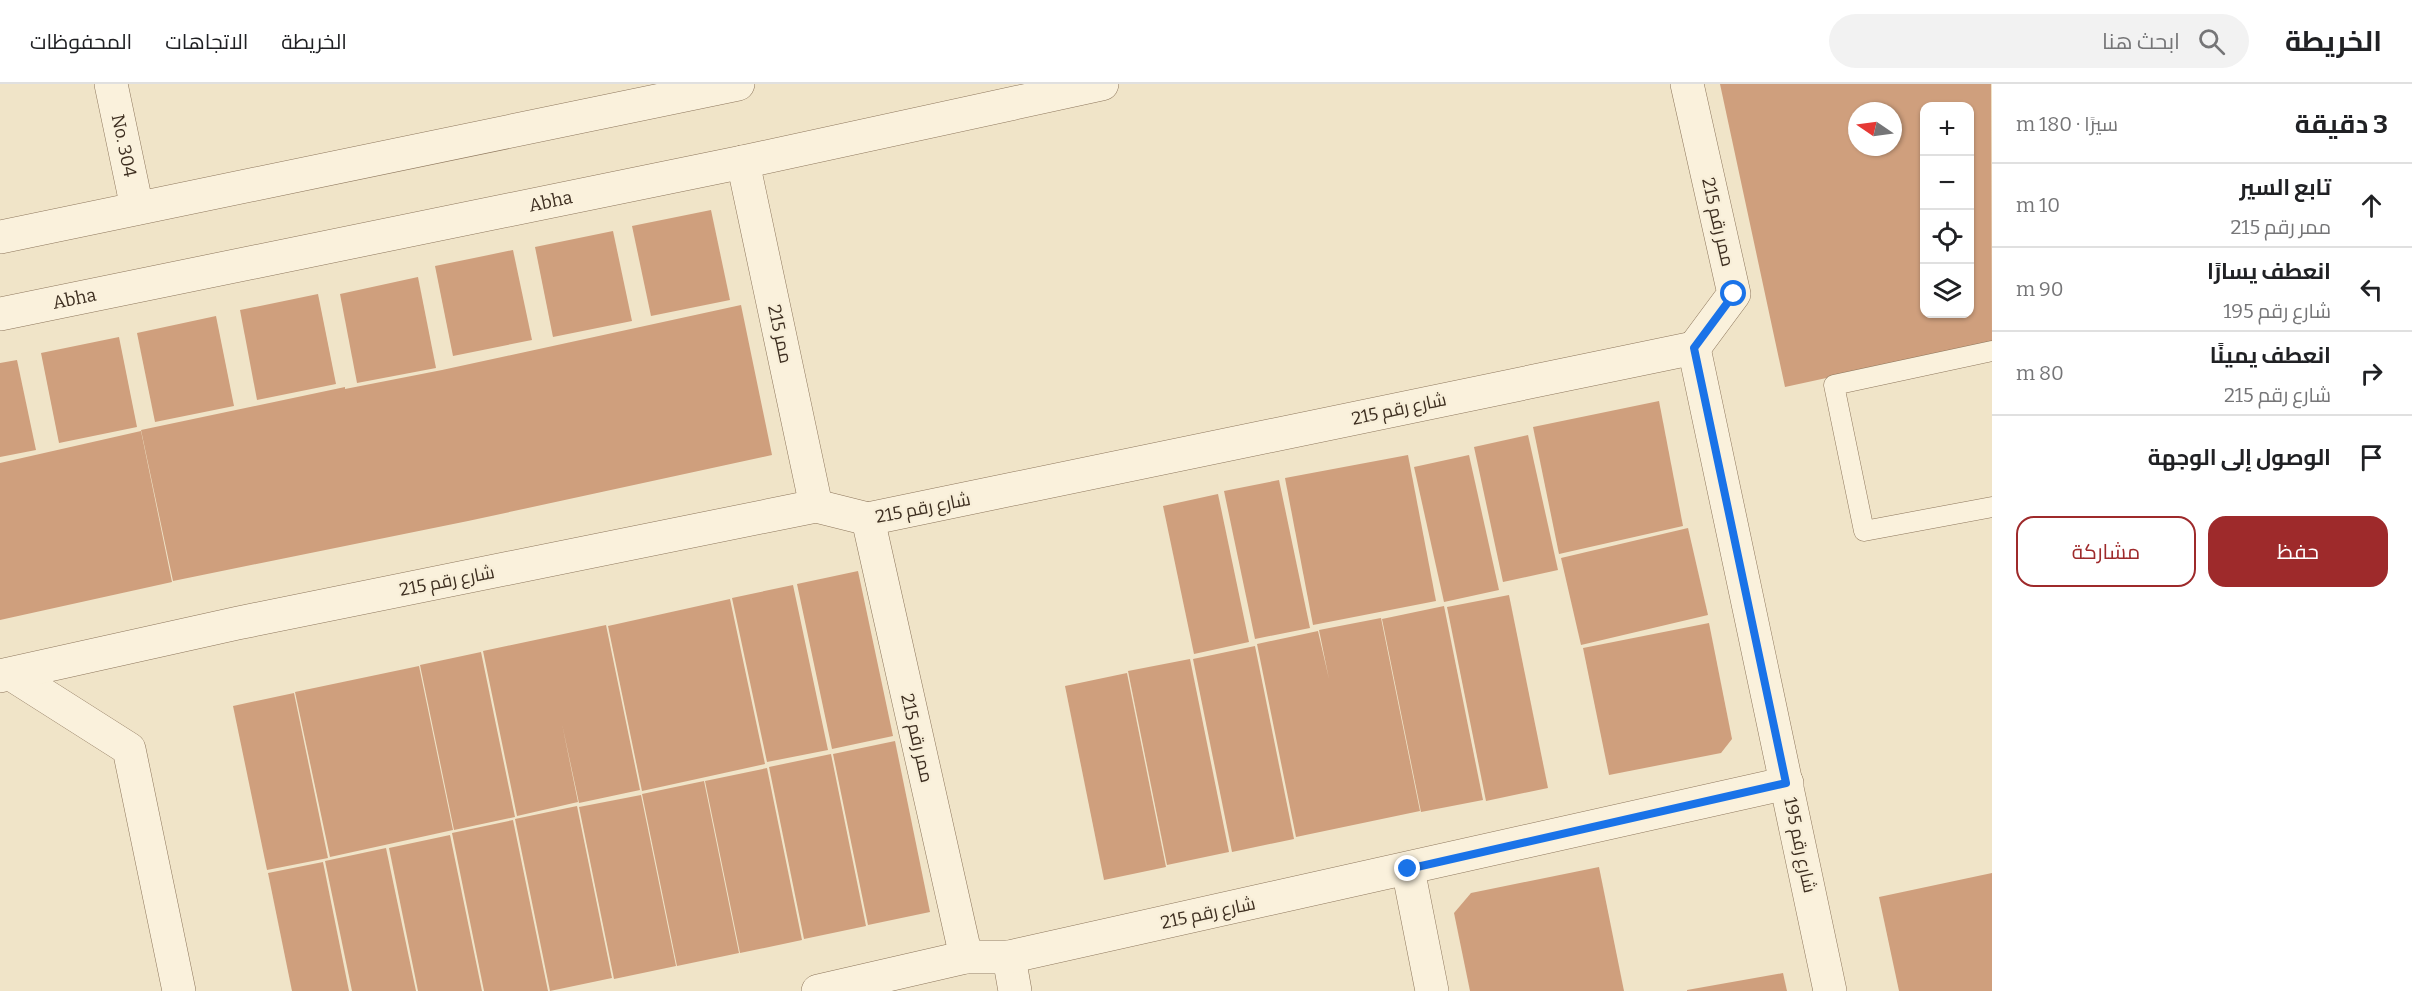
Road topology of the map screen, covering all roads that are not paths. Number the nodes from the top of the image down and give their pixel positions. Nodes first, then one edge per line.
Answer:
1 (111, 84) edge
2 (738, 84) edge
3 (1102, 84) edge
4 (1687, 84) edge
5 (743, 162) junction
6 (137, 208) junction
7 (0, 237) edge
8 (0, 314) edge
9 (1694, 348) junction
10 (1992, 351) edge
11 (816, 506) junction
12 (1992, 507) edge
13 (868, 519) junction
14 (6, 675) edge
15 (1786, 783) junction
16 (1408, 869) junction
17 (966, 957) junction
18 (1009, 957) junction
19 (179, 991) edge
20 (818, 991) edge
21 (1015, 991) edge
22 (1432, 991) edge
23 (1830, 991) edge

1 - 6 street, No. 304
2 - 6 street
3 - 5 street, Abha
4 - 9 street, ممر رقم 215
5 - 8 street, Abha
5 - 11 street, ممر 215
6 - 7 street
9 - 13 street, شارع رقم 215
9 - 15 street, شارع رقم 195
10 - 12 lane
11 - 13 street, شارع رقم 215
11 - 14 street, شارع رقم 215
13 - 17 street, ممر رقم 215
14 - 19 street, شارع رقم 215
15 - 16 street, شارع رقم 215
15 - 23 street, شارع رقم 195
16 - 18 street, شارع رقم 215
16 - 22 street
17 - 18 street, شارع رقم 215
17 - 20 street, شارع رقم 215
18 - 21 street

